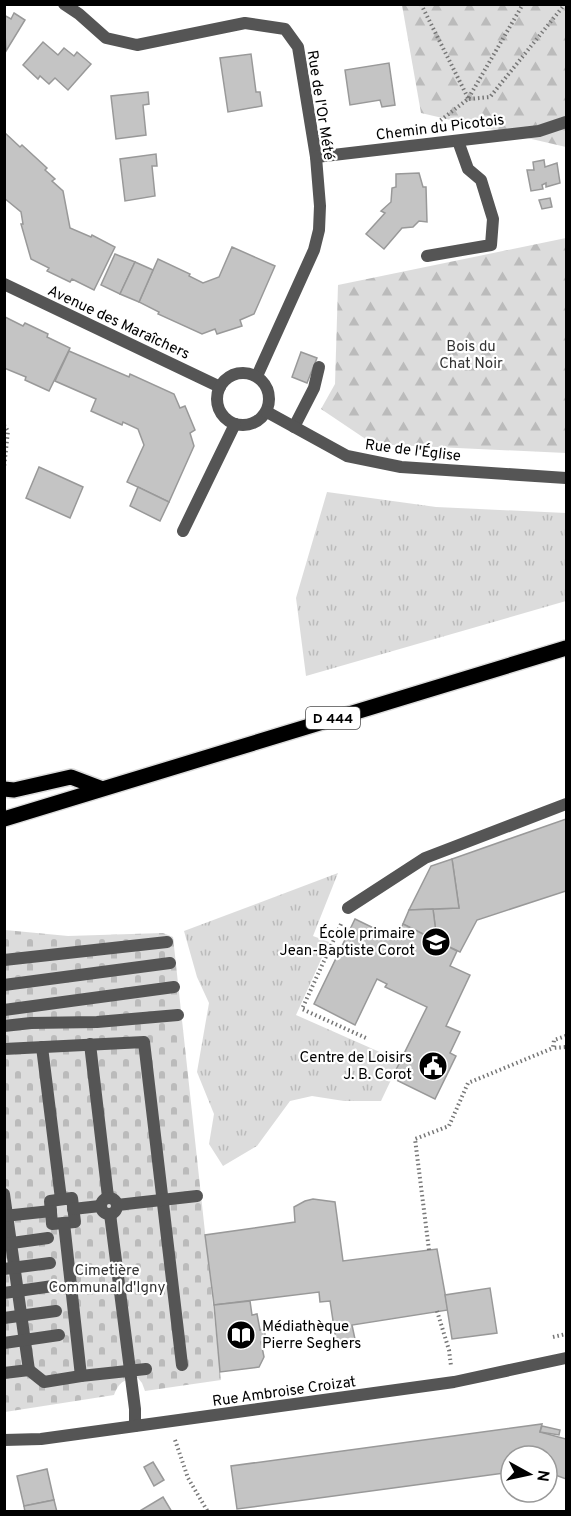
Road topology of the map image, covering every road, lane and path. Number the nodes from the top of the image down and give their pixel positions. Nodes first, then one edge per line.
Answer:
1 (64, 4) edge
2 (421, 4) edge
3 (523, 4) edge
4 (565, 4) edge
5 (468, 99) junction
6 (567, 122) edge
7 (458, 141) junction
8 (316, 157) junction
9 (428, 256) dead end
10 (4, 284) edge
11 (319, 367) dead end
12 (257, 376) junction
13 (220, 387) junction
14 (267, 412) junction
15 (235, 424) junction
16 (4, 425) edge
17 (294, 427) junction
18 (4, 468) edge
19 (567, 478) edge
20 (183, 531) dead end
21 (567, 648) edge
22 (4, 789) edge
23 (100, 789) junction
24 (567, 804) edge
25 (4, 819) edge
26 (348, 908) joint
27 (167, 942) dead end
28 (4, 960) edge
29 (170, 963) dead end
30 (4, 985) edge
31 (174, 987) dead end
32 (4, 1010) edge
33 (178, 1015) dead end
34 (4, 1026) edge
35 (567, 1036) edge
36 (366, 1038) dead end
37 (90, 1044) junction
38 (42, 1047) junction
39 (567, 1047) edge
40 (553, 1048) junction
41 (4, 1049) edge
42 (4, 1194) edge
43 (197, 1196) dead end
44 (61, 1199) junction
45 (163, 1200) junction
46 (109, 1206) junction
47 (73, 1209) junction
48 (51, 1211) junction
49 (6, 1216) edge
50 (64, 1223) junction
51 (48, 1238) dead end
52 (8, 1244) edge
53 (429, 1250) dead end
54 (50, 1263) dead end
55 (10, 1268) edge
56 (53, 1286) dead end
57 (18, 1291) junction
58 (4, 1293) edge
59 (56, 1311) dead end
60 (437, 1311) dead end
61 (22, 1316) junction
62 (4, 1318) edge
63 (567, 1334) edge
64 (59, 1335) dead end
65 (553, 1337) dead end
66 (25, 1340) junction
67 (4, 1343) edge
68 (567, 1358) edge
69 (182, 1365) dead end
70 (29, 1370) junction
71 (146, 1370) dead end
72 (130, 1371) junction
73 (4, 1373) edge
74 (81, 1376) junction
75 (454, 1382) junction
76 (170, 1422) junction
77 (135, 1426) junction
78 (4, 1440) edge
79 (208, 1512) edge

1 - 8 street, Rue de l'Or Mété
2 - 5 path
3 - 5 path
4 - 5 path
6 - 7 street, Chemin du Picotois
7 - 8 street, Chemin du Picotois
7 - 9 street
8 - 12 street, Rue de l'Or Mété
10 - 13 street, Avenue des Maraîchers
11 - 17 street
12 - 13 street
12 - 14 street
13 - 15 street
14 - 15 street
14 - 17 street, Rue de l'Église
15 - 20 street
16 - 18 path
17 - 19 street, Rue de l'Église
21 - 23 main road, D 444
22 - 23 main road
23 - 25 main road, D 444
24 - 26 street
26 - 36 path
27 - 28 street
29 - 30 street
31 - 32 street
33 - 34 street
35 - 40 path
37 - 38 street
37 - 45 street
37 - 46 street
38 - 41 street
38 - 44 street
39 - 40 path
40 - 53 path
42 - 49 street
43 - 45 street
44 - 47 street
44 - 48 street
45 - 46 street
45 - 69 street
46 - 47 street
46 - 72 street
47 - 50 street
48 - 49 street
48 - 50 street
49 - 52 street
50 - 74 street
51 - 52 street
52 - 55 street
54 - 55 street
55 - 57 street
56 - 57 street
57 - 58 street
57 - 61 street
59 - 61 street
60 - 75 path
61 - 62 street
61 - 66 street
63 - 65 path
64 - 66 street
66 - 67 street
66 - 70 street
68 - 75 street, Rue Ambroise Croizat
70 - 73 street
70 - 74 street
71 - 72 street
72 - 74 street
72 - 77 street
75 - 76 street, Rue Ambroise Croizat
76 - 77 street, Rue Ambroise Croizat
76 - 79 path
77 - 78 street, Rue Ambroise Croizat

